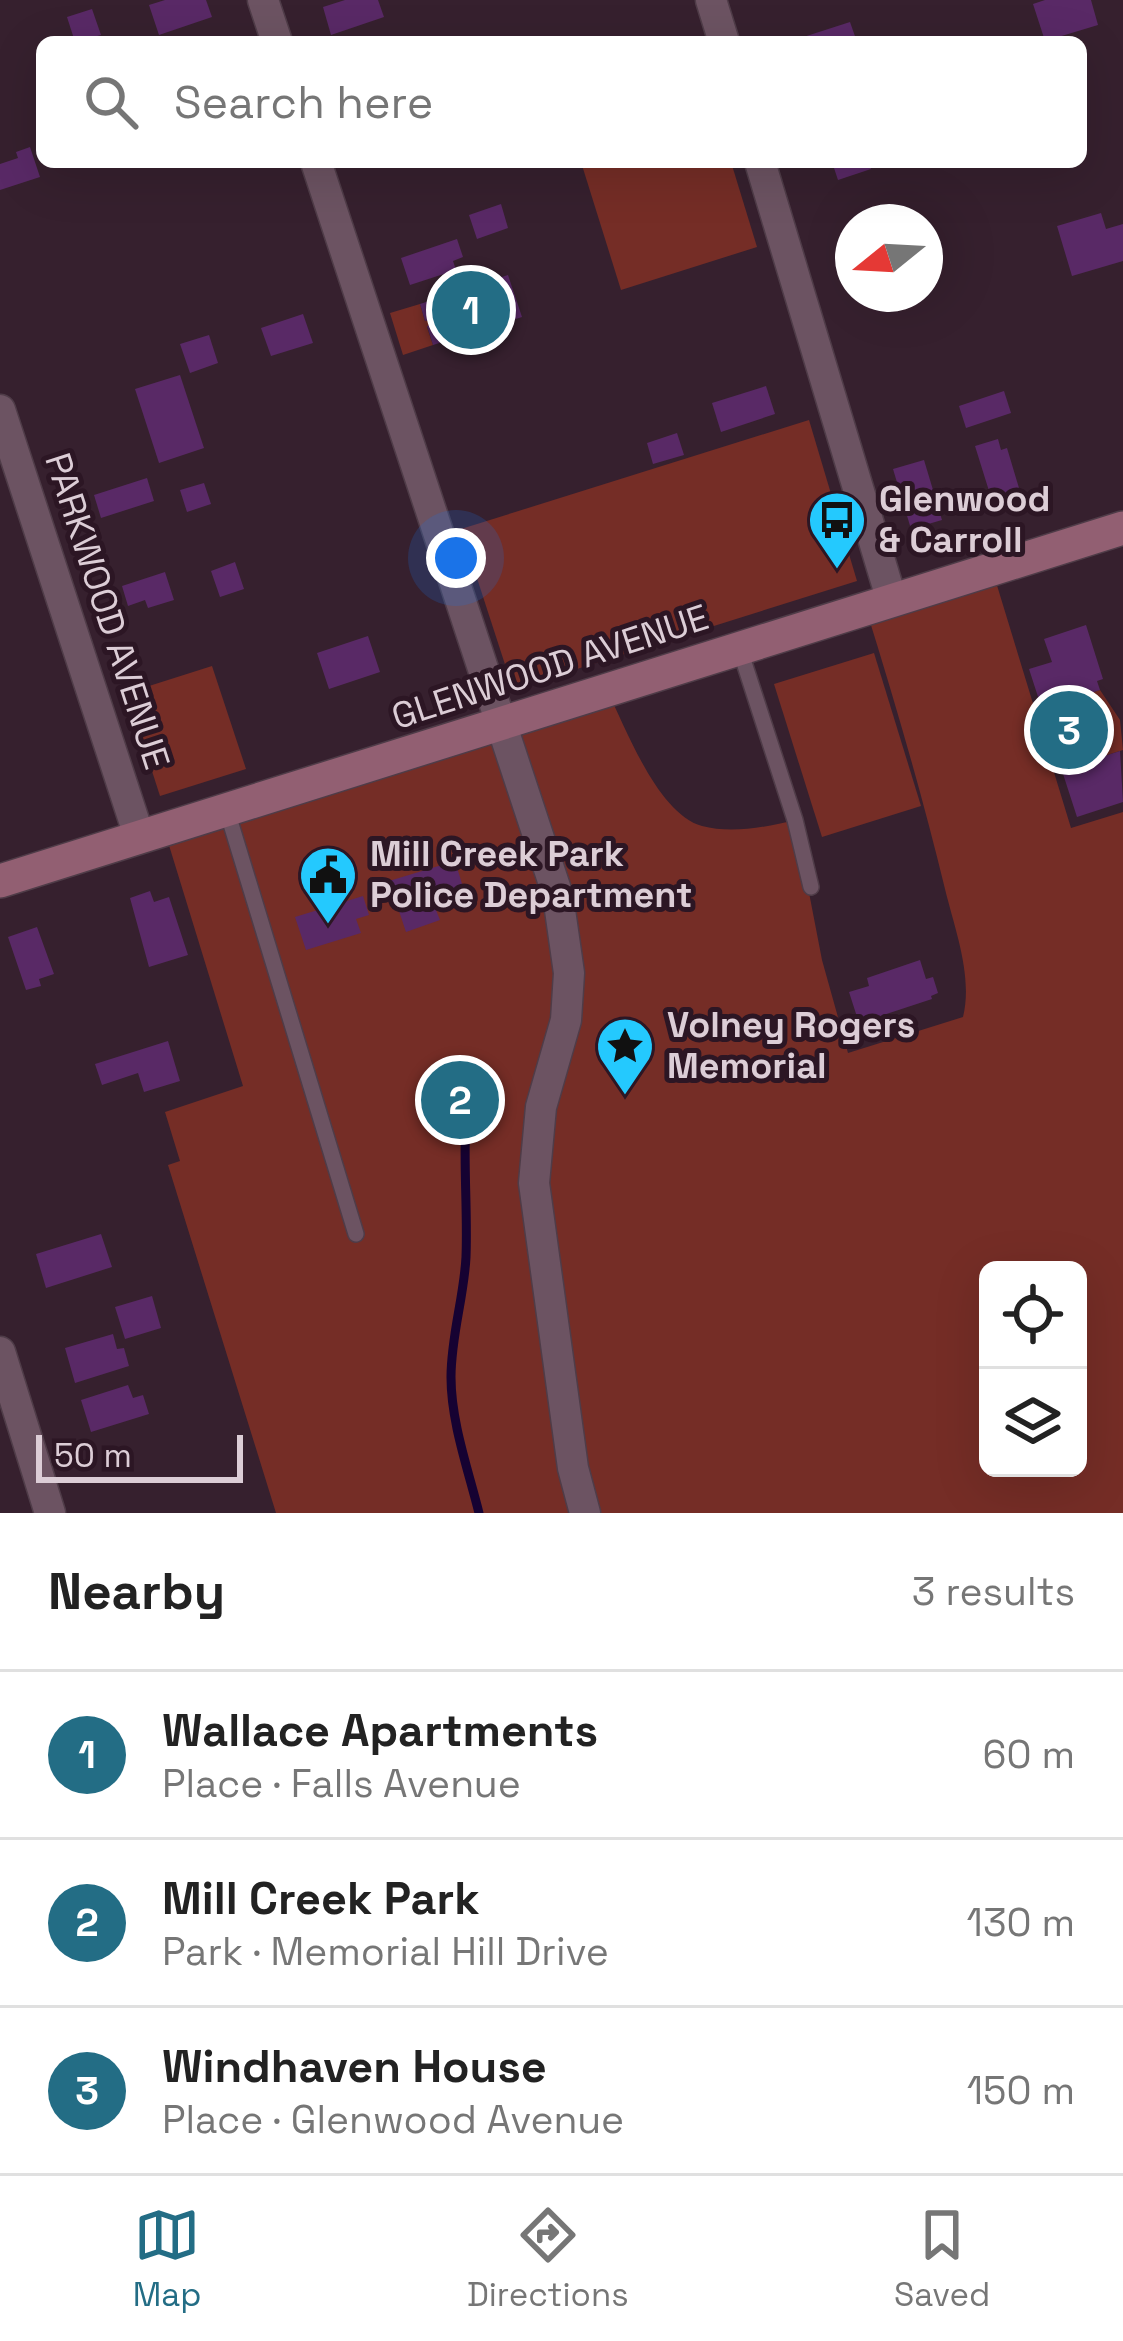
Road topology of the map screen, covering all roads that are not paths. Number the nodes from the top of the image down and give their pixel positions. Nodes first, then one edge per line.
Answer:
1 (262, 0) edge
2 (711, 0) edge
3 (275, 36) edge
4 (722, 36) edge
5 (318, 168) edge
6 (762, 168) edge
7 (0, 410) edge
8 (1123, 529) edge
9 (892, 601) junction
10 (739, 647) junction
11 (501, 724) junction
12 (227, 811) junction
13 (140, 836) junction
14 (0, 881) edge
15 (811, 887) dead end
16 (356, 1234) dead end
17 (0, 1352) edge
18 (50, 1513) edge
19 (584, 1513) edge

1 - 3 street
2 - 4 street
5 - 11 street
6 - 9 street
7 - 13 street, PARKWOOD AVENUE
8 - 9 main road, GLENWOOD AVENUE
9 - 10 main road, GLENWOOD AVENUE
10 - 11 main road, GLENWOOD AVENUE
10 - 15 lane
11 - 12 main road, GLENWOOD AVENUE
11 - 19 street
12 - 13 main road, GLENWOOD AVENUE
12 - 16 lane
13 - 14 main road, GLENWOOD AVENUE
17 - 18 street

